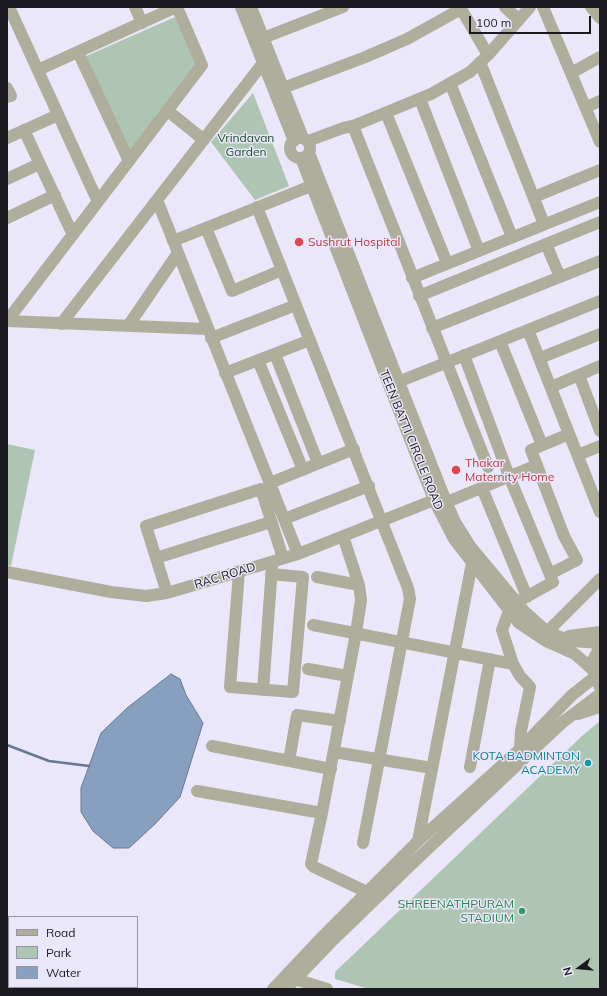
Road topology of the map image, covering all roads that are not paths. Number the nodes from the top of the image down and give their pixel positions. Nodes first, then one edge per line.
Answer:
1 (135, 7) edge
2 (176, 7) edge
3 (241, 7) edge
4 (251, 7) edge
5 (343, 7) edge
6 (505, 7) edge
7 (530, 7) edge
8 (543, 7) edge
9 (592, 7) edge
10 (461, 8) edge
11 (321, 11) edge
12 (9, 12) edge
13 (600, 18) edge
14 (519, 20) junction
15 (142, 23) junction
16 (263, 38) junction
17 (78, 52) junction
18 (484, 59) junction
19 (263, 63) junction
20 (597, 64) edge
21 (38, 70) junction
22 (571, 73) junction
23 (450, 83) junction
24 (7, 88) edge
25 (283, 88) junction
26 (7, 97) edge
27 (420, 99) junction
28 (600, 101) edge
29 (586, 107) junction
30 (168, 112) junction
31 (386, 113) junction
32 (58, 115) junction
33 (353, 126) junction
34 (24, 130) junction
35 (7, 138) edge
36 (204, 140) junction
37 (600, 142) edge
38 (304, 147) junction
39 (130, 162) junction
40 (39, 164) junction
41 (600, 170) edge
42 (7, 179) edge
43 (311, 186) junction
44 (55, 195) junction
45 (534, 198) junction
46 (157, 200) junction
47 (98, 202) junction
48 (600, 202) edge
49 (257, 207) junction
50 (7, 218) edge
51 (600, 222) edge
52 (544, 224) junction
53 (206, 228) junction
54 (73, 235) junction
55 (512, 238) junction
56 (173, 241) junction
57 (546, 244) junction
58 (479, 251) junction
59 (178, 253) junction
60 (600, 261) edge
61 (447, 263) junction
62 (282, 270) junction
63 (560, 277) junction
64 (412, 278) junction
65 (419, 296) junction
66 (600, 301) edge
67 (296, 305) junction
68 (8, 316) edge
69 (61, 324) junction
70 (128, 326) junction
71 (432, 328) junction
72 (528, 330) junction
73 (209, 334) junction
74 (600, 334) edge
75 (310, 340) junction
76 (500, 341) junction
77 (275, 354) junction
78 (464, 355) junction
79 (540, 358) junction
80 (258, 360) junction
81 (446, 362) junction
82 (600, 366) edge
83 (225, 372) junction
84 (579, 375) junction
85 (394, 383) junction
86 (550, 386) junction
87 (600, 430) edge
88 (569, 434) junction
89 (542, 445) junction
90 (600, 446) edge
91 (354, 449) junction
92 (578, 455) junction
93 (318, 464) junction
94 (537, 465) junction
95 (488, 467) dead end
96 (303, 470) junction
97 (509, 476) junction
98 (270, 483) junction
99 (369, 486) junction
100 (482, 488) junction
101 (434, 500) junction
102 (447, 502) junction
103 (600, 512) edge
104 (284, 519) junction
105 (382, 520) junction
106 (271, 522) junction
107 (343, 536) junction
108 (298, 554) junction
109 (473, 557) junction
110 (156, 558) junction
111 (278, 560) junction
112 (7, 572) edge
113 (239, 572) junction
114 (271, 574) junction
115 (550, 574) junction
116 (317, 577) dead end
117 (600, 579) edge
118 (359, 585) junction
119 (167, 593) junction
120 (518, 603) junction
121 (313, 625) dead end
122 (548, 631) junction
123 (600, 632) edge
124 (356, 634) junction
125 (560, 638) junction
126 (401, 642) junction
127 (600, 643) edge
128 (600, 647) edge
129 (454, 652) junction
130 (490, 659) junction
131 (513, 664) junction
132 (308, 669) dead end
133 (348, 676) junction
134 (596, 678) edge
135 (263, 690) junction
136 (600, 694) edge
137 (600, 707) edge
138 (571, 716) junction
139 (340, 721) junction
140 (212, 746) dead end
141 (520, 749) junction
142 (334, 752) junction
143 (379, 760) junction
144 (289, 761) junction
145 (470, 767) dead end
146 (432, 768) junction
147 (330, 769) junction
148 (197, 791) dead end
149 (322, 813) junction
150 (418, 841) junction
151 (363, 843) dead end
152 (367, 892) junction
153 (294, 979) junction
154 (273, 989) edge
155 (286, 989) edge
156 (327, 989) edge

1 - 15 street
2 - 15 street
2 - 30 street
3 - 19 street
4 - 16 street
5 - 11 street
6 - 14 street
7 - 14 street
8 - 22 street
9 - 13 street
10 - 18 street
10 - 25 street
11 - 16 street
12 - 21 street
14 - 18 street
15 - 17 street
16 - 25 street
17 - 21 street
17 - 39 street
18 - 23 street
18 - 45 street
19 - 36 street
19 - 38 street
20 - 22 street
21 - 32 street
22 - 29 street
23 - 27 street
23 - 55 street
24 - 26 street
25 - 38 street
27 - 31 street
27 - 58 street
28 - 29 street
29 - 37 street
30 - 36 street
30 - 39 street
31 - 33 street
31 - 61 street
32 - 34 street
32 - 47 street
33 - 38 street
33 - 64 street
34 - 35 street
34 - 40 street
36 - 46 street
38 - 43 street, TEEN BATTI CIRCLE ROAD
38 - 85 street
39 - 47 street
40 - 42 street
40 - 44 street
41 - 45 street
43 - 49 street
43 - 85 street, TEEN BATTI CIRCLE ROAD
44 - 50 street
44 - 54 street
45 - 52 street
46 - 56 street
46 - 69 street
47 - 54 street
48 - 52 street
49 - 53 street
49 - 62 street
51 - 57 street
52 - 55 street
53 - 56 street
53 - 62 street
54 - 68 street
55 - 58 street
56 - 59 street
57 - 63 street
57 - 65 street
58 - 61 street
59 - 70 street
59 - 73 street
60 - 63 street
61 - 64 street
62 - 67 street
63 - 71 street
64 - 65 street
65 - 71 street
66 - 72 street
67 - 73 street
67 - 75 street
68 - 69 street
69 - 70 street
70 - 73 street
71 - 81 street
72 - 76 street
72 - 79 street
73 - 83 street
74 - 79 street
75 - 77 street
75 - 91 street
76 - 78 street
76 - 89 street
77 - 80 street
77 - 93 street
78 - 81 street
78 - 97 street
79 - 86 street
80 - 83 street
80 - 96 street
81 - 85 street
81 - 95 street
82 - 84 street
83 - 98 street
84 - 86 street
84 - 87 street
85 - 101 street, TEEN BATTI CIRCLE ROAD
85 - 102 street
86 - 88 street
88 - 89 street
88 - 92 street
89 - 94 street
90 - 92 street
91 - 93 street
91 - 99 street
92 - 103 street
93 - 96 street
94 - 97 street
94 - 115 street
96 - 98 street
97 - 100 street
97 - 115 street
98 - 104 street
99 - 104 street
99 - 105 street
100 - 102 street
100 - 120 street
101 - 105 street, RAC ROAD
101 - 109 street, TEEN BATTI CIRCLE ROAD
102 - 109 street
104 - 108 street
105 - 107 street, RAC ROAD
105 - 126 street
106 - 110 street
106 - 110 street
106 - 111 street
107 - 108 street, RAC ROAD
107 - 118 street
108 - 111 street, RAC ROAD
109 - 120 street, TEEN BATTI CIRCLE ROAD
109 - 129 street
110 - 119 street
111 - 113 street, RAC ROAD
111 - 114 street
112 - 119 street, RAC ROAD
113 - 119 street, RAC ROAD
113 - 135 street
114 - 135 street
114 - 135 street
115 - 120 street
116 - 118 street
117 - 122 street
118 - 124 street
120 - 122 street
120 - 131 street
120 - 134 street, TEEN BATTI CIRCLE ROAD
121 - 124 street
122 - 125 street
123 - 125 street
124 - 126 street
124 - 133 street
125 - 127 street
126 - 129 street
126 - 143 street
128 - 134 street
129 - 130 street
129 - 146 street
130 - 131 street
130 - 145 street
131 - 141 street
132 - 133 street
133 - 139 street
134 - 141 street
136 - 138 street
137 - 138 street
138 - 153 street
139 - 142 street
139 - 144 street
140 - 144 street
141 - 150 street
142 - 143 street
142 - 147 street
143 - 146 street
143 - 151 street
144 - 147 street
146 - 150 street
147 - 149 street
148 - 149 street
149 - 152 street
150 - 152 street
152 - 154 street
153 - 155 street
153 - 156 street

